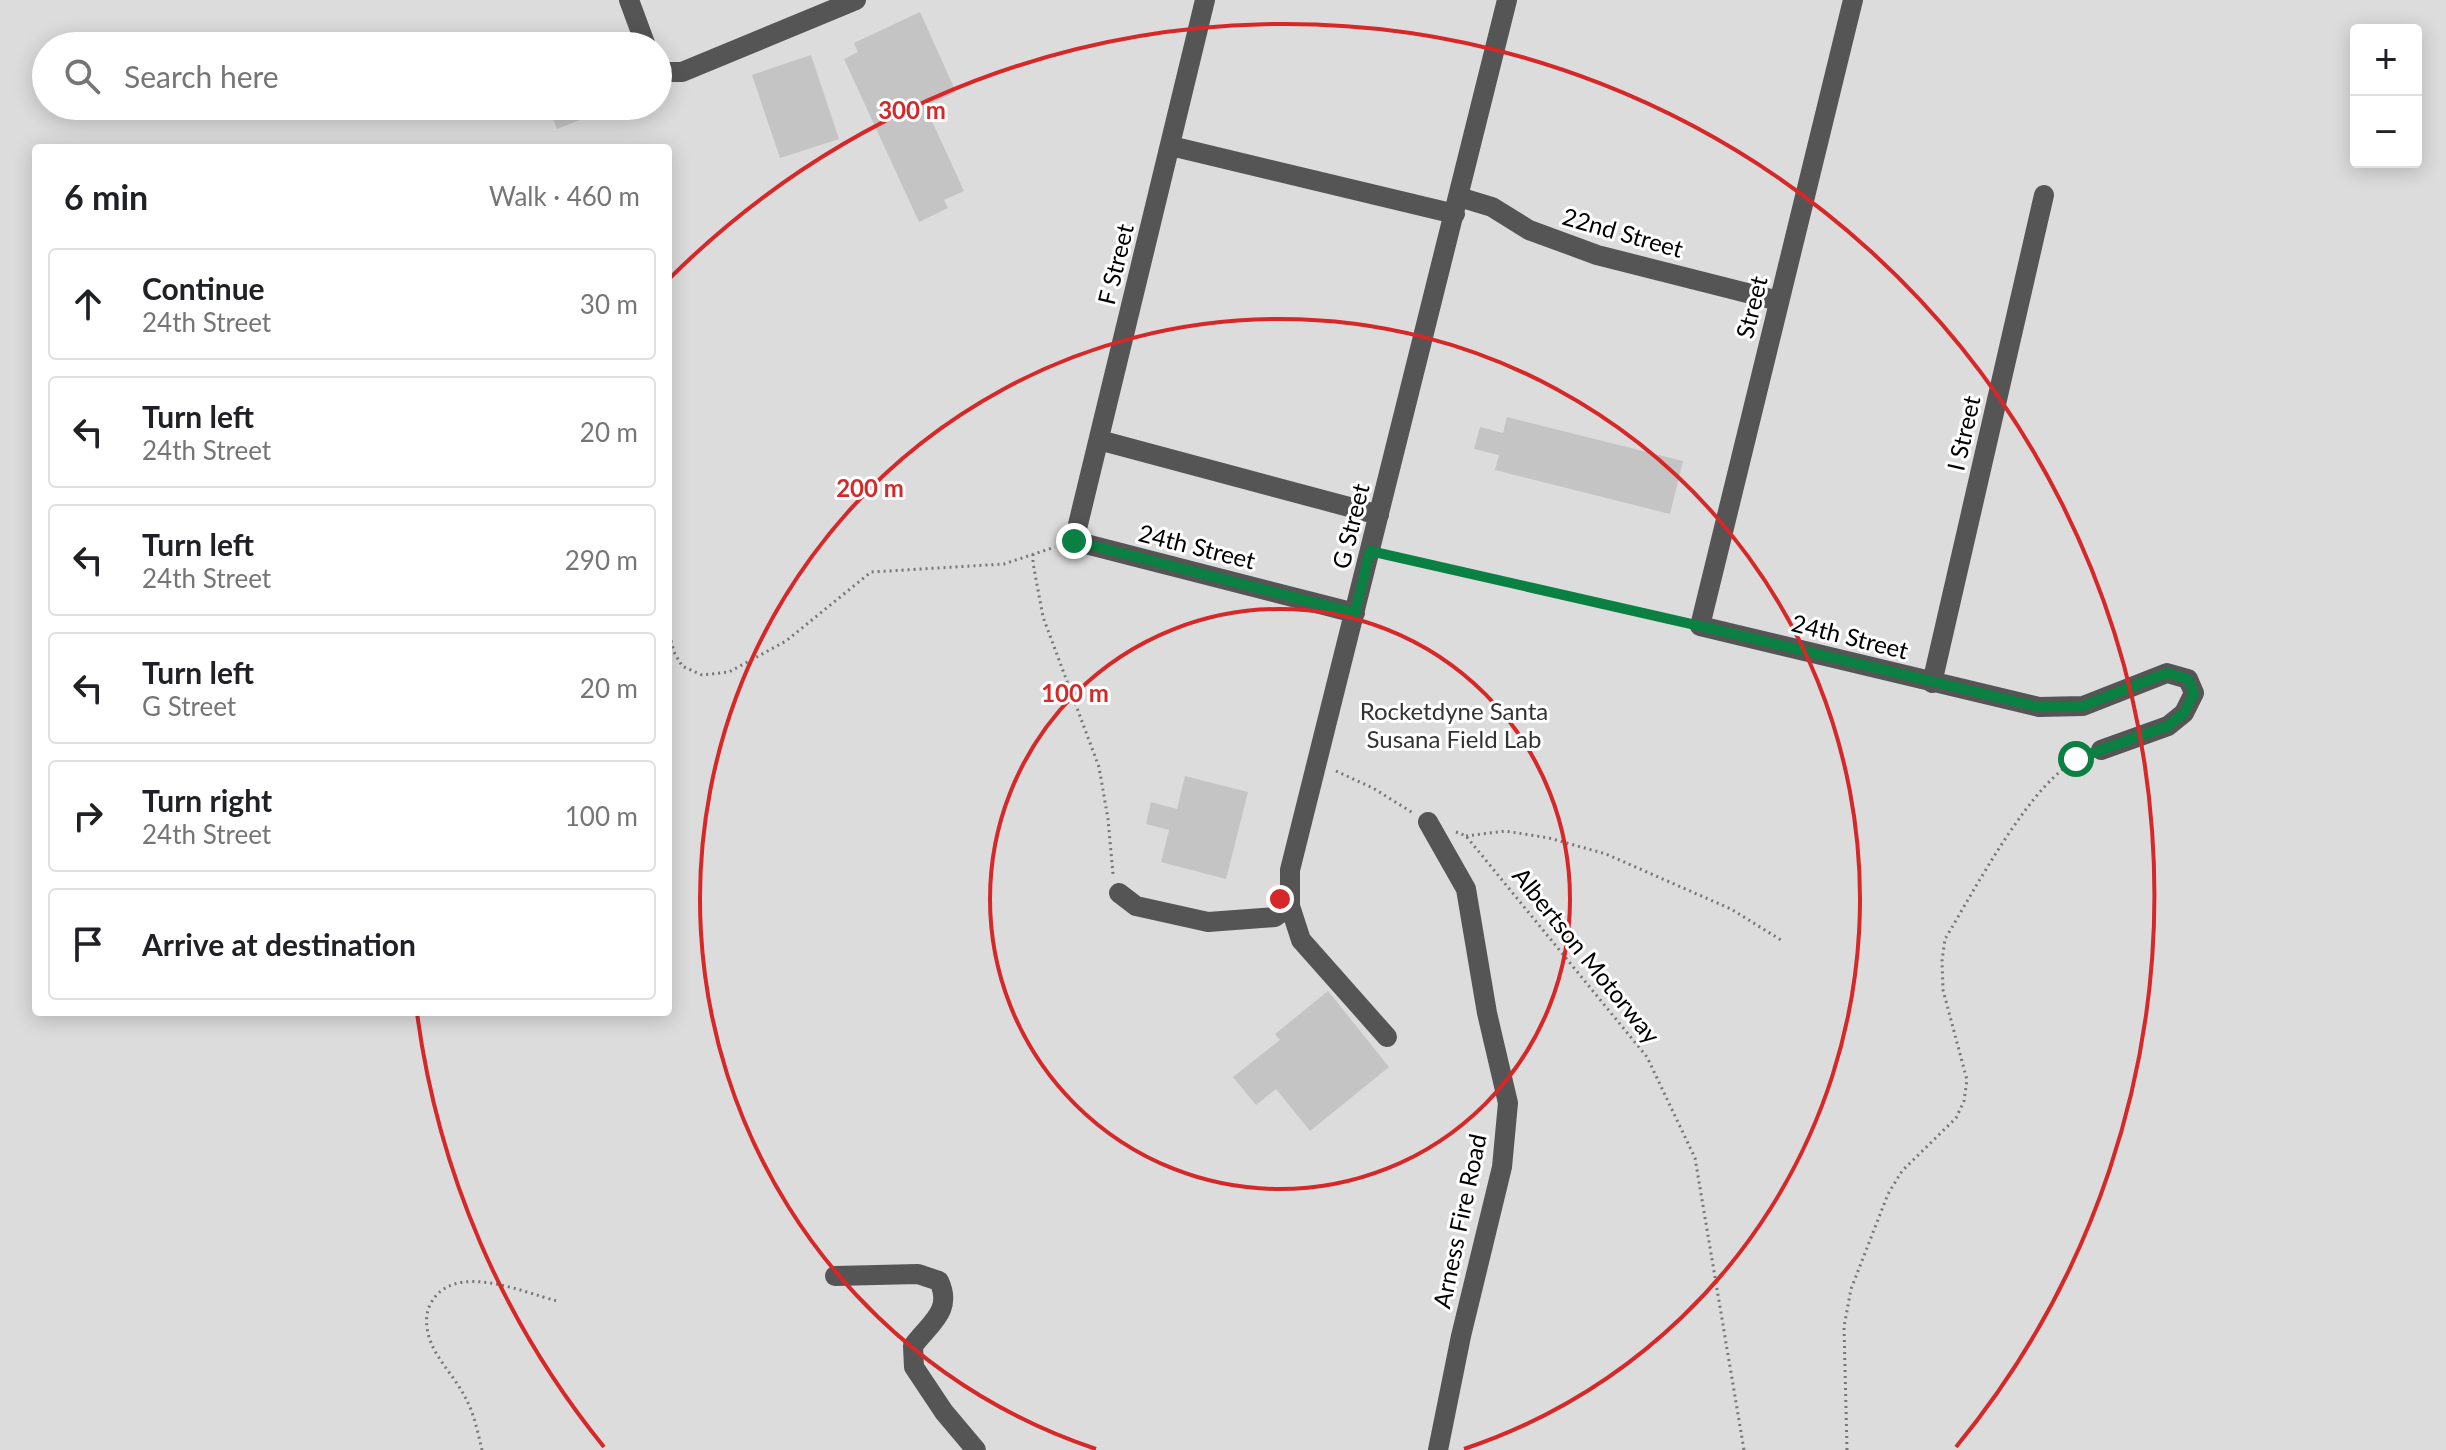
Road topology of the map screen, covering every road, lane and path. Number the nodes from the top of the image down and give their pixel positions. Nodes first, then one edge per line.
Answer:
1 (629, 0) edge
2 (856, 0) edge
3 (1205, 0) edge
4 (1507, 0) edge
5 (1853, 0) edge
6 (641, 32) edge
7 (672, 71) edge
8 (1171, 146) junction
9 (2044, 195) dead end
10 (1457, 206) junction
11 (1779, 301) junction
12 (1099, 440) junction
13 (1379, 515) junction
14 (1074, 541) junction
15 (1370, 551) junction
16 (1033, 554) junction
17 (1355, 613) junction
18 (1700, 626) junction
19 (672, 644) edge
20 (1932, 683) junction
21 (2101, 750) joint
22 (1319, 763) junction
23 (1428, 822) junction
24 (1466, 836) junction
25 (1119, 893) joint
26 (1290, 906) junction
27 (1781, 940) dead end
28 (1387, 1037) dead end
29 (835, 1276) dead end
30 (557, 1301) dead end
31 (482, 1450) edge
32 (976, 1450) edge
33 (1438, 1450) edge
34 (1744, 1450) edge
35 (1847, 1450) edge

1 - 6 lane
2 - 7 lane
3 - 8 lane, F Street
4 - 10 lane, G Street
5 - 11 lane, Street
8 - 10 lane, 22nd Street
8 - 12 lane, F Street
9 - 20 lane, I Street
10 - 11 lane, 22nd Street
10 - 13 lane, G Street
11 - 18 lane, Street
12 - 13 lane
12 - 14 lane, F Street
13 - 15 lane, G Street
14 - 16 path
14 - 17 lane, 24th Street
15 - 17 lane, G Street
15 - 18 path
16 - 19 path
16 - 25 path
17 - 22 lane, G Street
18 - 20 lane, 24th Street
20 - 21 lane, 24th Street
21 - 35 path
22 - 23 path
22 - 26 lane, G Street
23 - 24 path
23 - 33 lane, Arness Fire Road
24 - 27 path
24 - 34 path, Albertson Motorway
25 - 26 lane
26 - 28 lane, G Street
29 - 32 lane
30 - 31 path

